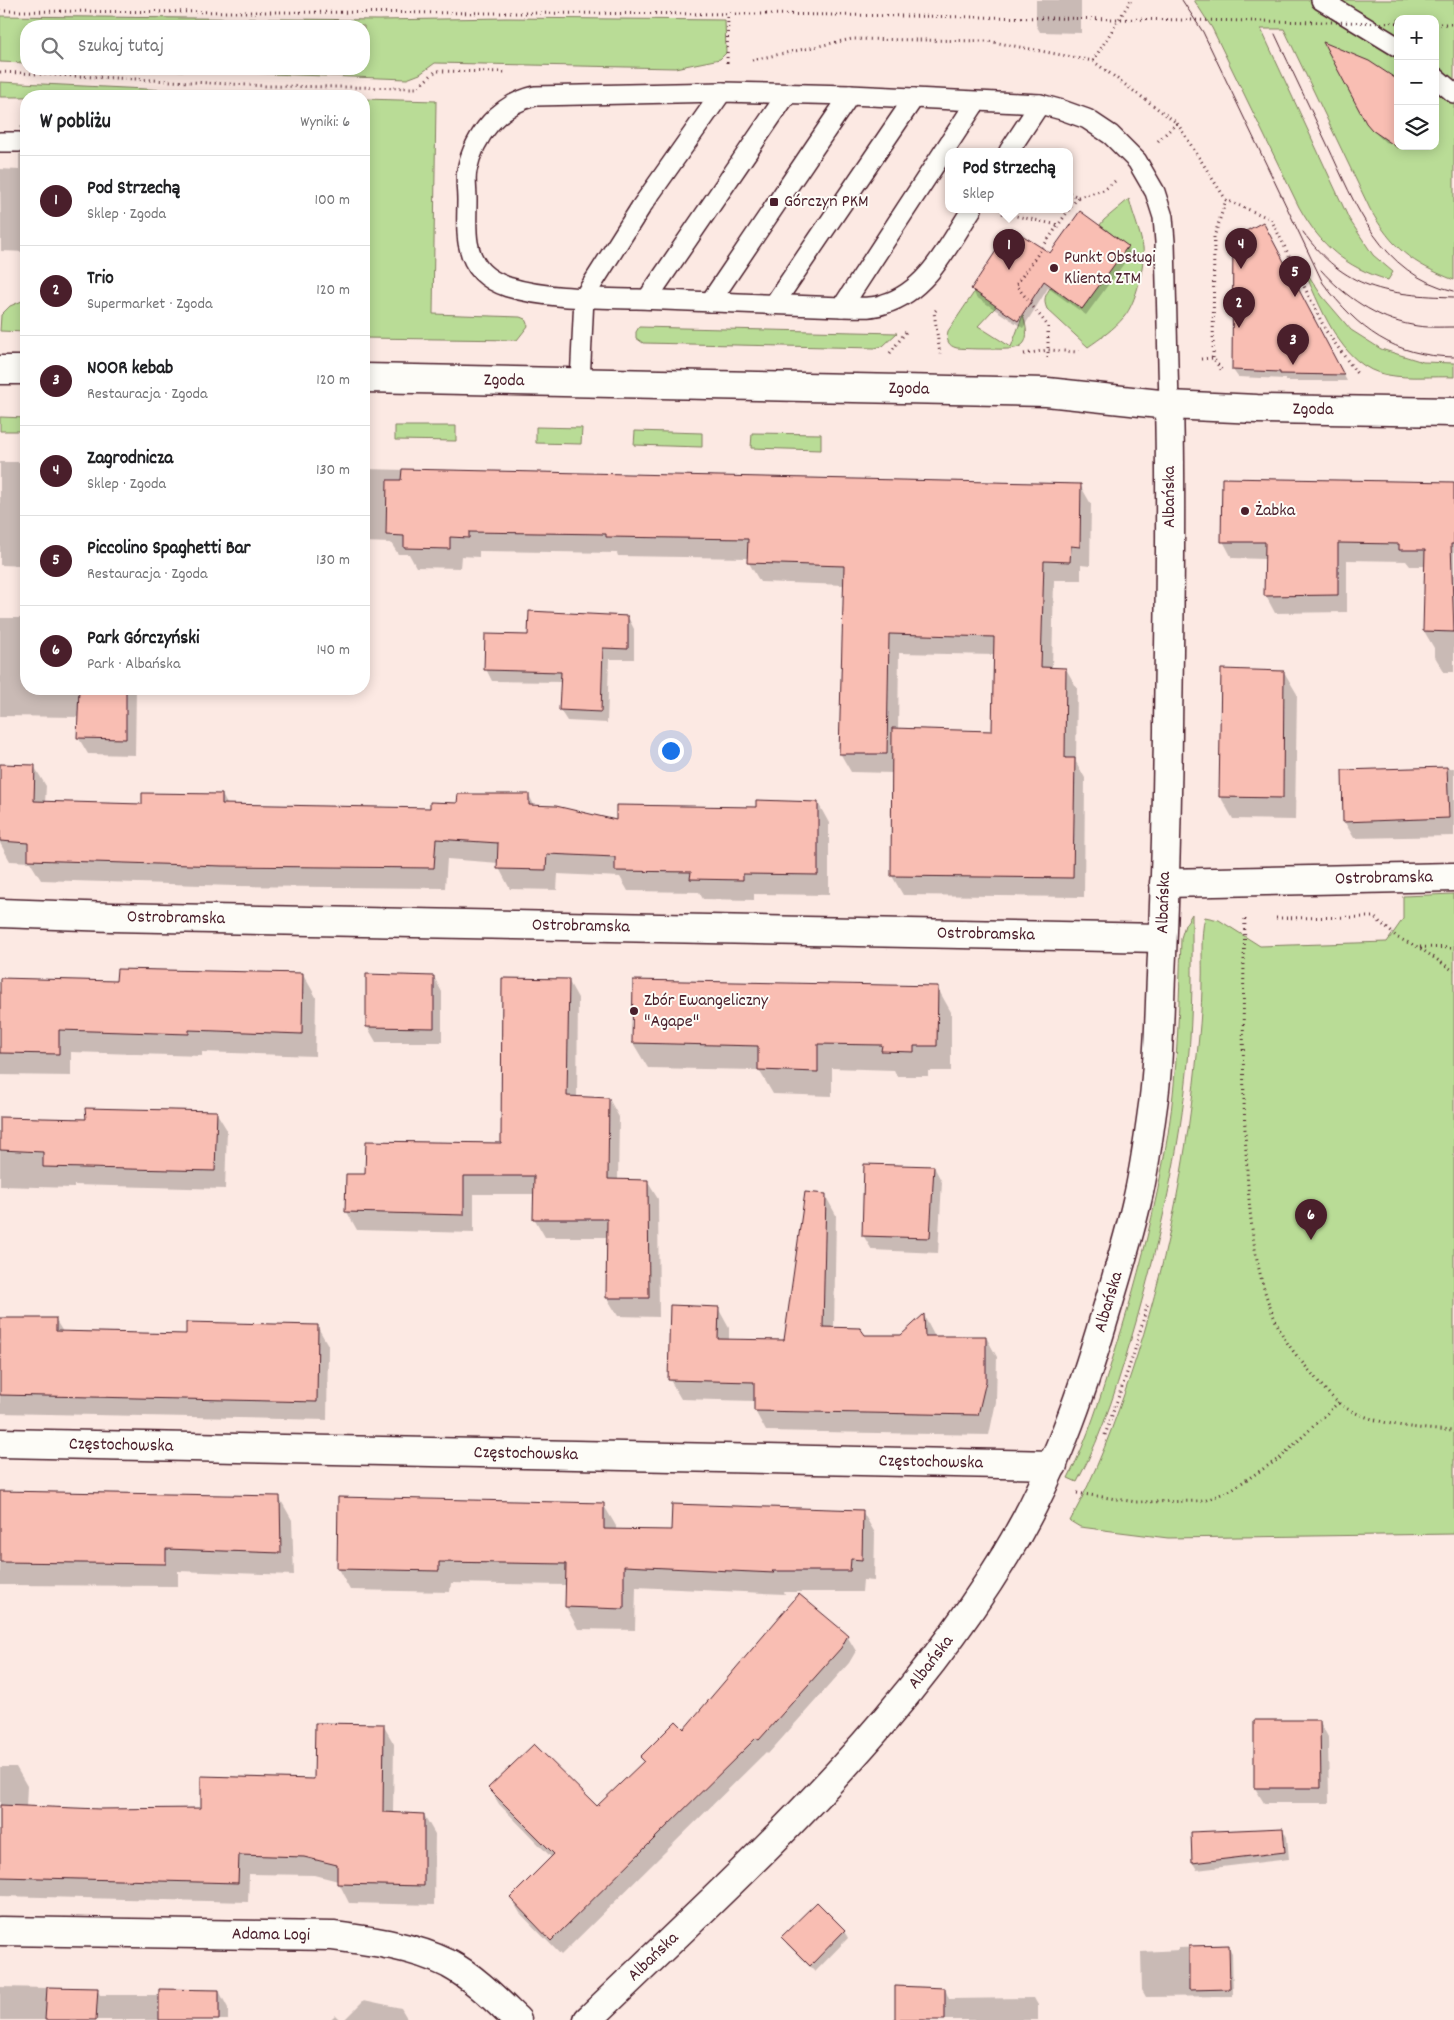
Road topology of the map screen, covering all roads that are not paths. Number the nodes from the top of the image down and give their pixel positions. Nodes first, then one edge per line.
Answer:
1 (1321, 0) edge
2 (1394, 45) edge
3 (1439, 81) edge
4 (722, 92) junction
5 (1454, 93) edge
6 (787, 94) junction
7 (850, 95) junction
8 (914, 98) junction
9 (976, 102) junction
10 (1040, 104) junction
11 (946, 148) edge
12 (1011, 148) edge
13 (945, 149) edge
14 (969, 213) edge
15 (584, 297) junction
16 (648, 300) junction
17 (710, 302) junction
18 (774, 304) junction
19 (842, 307) junction
20 (0, 370) edge
21 (20, 370) edge
22 (370, 378) edge
23 (580, 383) junction
24 (1169, 405) junction
25 (1454, 412) edge
26 (1454, 877) edge
27 (1164, 882) junction
28 (0, 913) edge
29 (1162, 938) junction
30 (0, 1443) edge
31 (1053, 1465) junction
32 (0, 1931) edge
33 (517, 2020) edge
34 (588, 2020) edge

1 - 2 lane
3 - 5 lane
4 - 6 lane
4 - 15 lane
4 - 15 lane
6 - 7 lane
6 - 16 lane
7 - 8 lane
7 - 17 lane
8 - 9 lane
8 - 18 lane
9 - 10 lane
9 - 11 lane
10 - 12 lane
10 - 24 lane
13 - 19 lane
14 - 19 lane
15 - 16 lane
15 - 23 lane
16 - 17 lane
17 - 18 lane
18 - 19 lane
20 - 21 street
22 - 23 street, Zgoda
23 - 24 street, Zgoda
24 - 25 street, Zgoda
24 - 27 street, Albańska
26 - 27 street, Ostrobramska
27 - 29 street, Albańska
28 - 29 street, Ostrobramska
29 - 31 street, Albańska
30 - 31 street, Częstochowska
31 - 34 street, Albańska
32 - 33 street, Adama Logi

